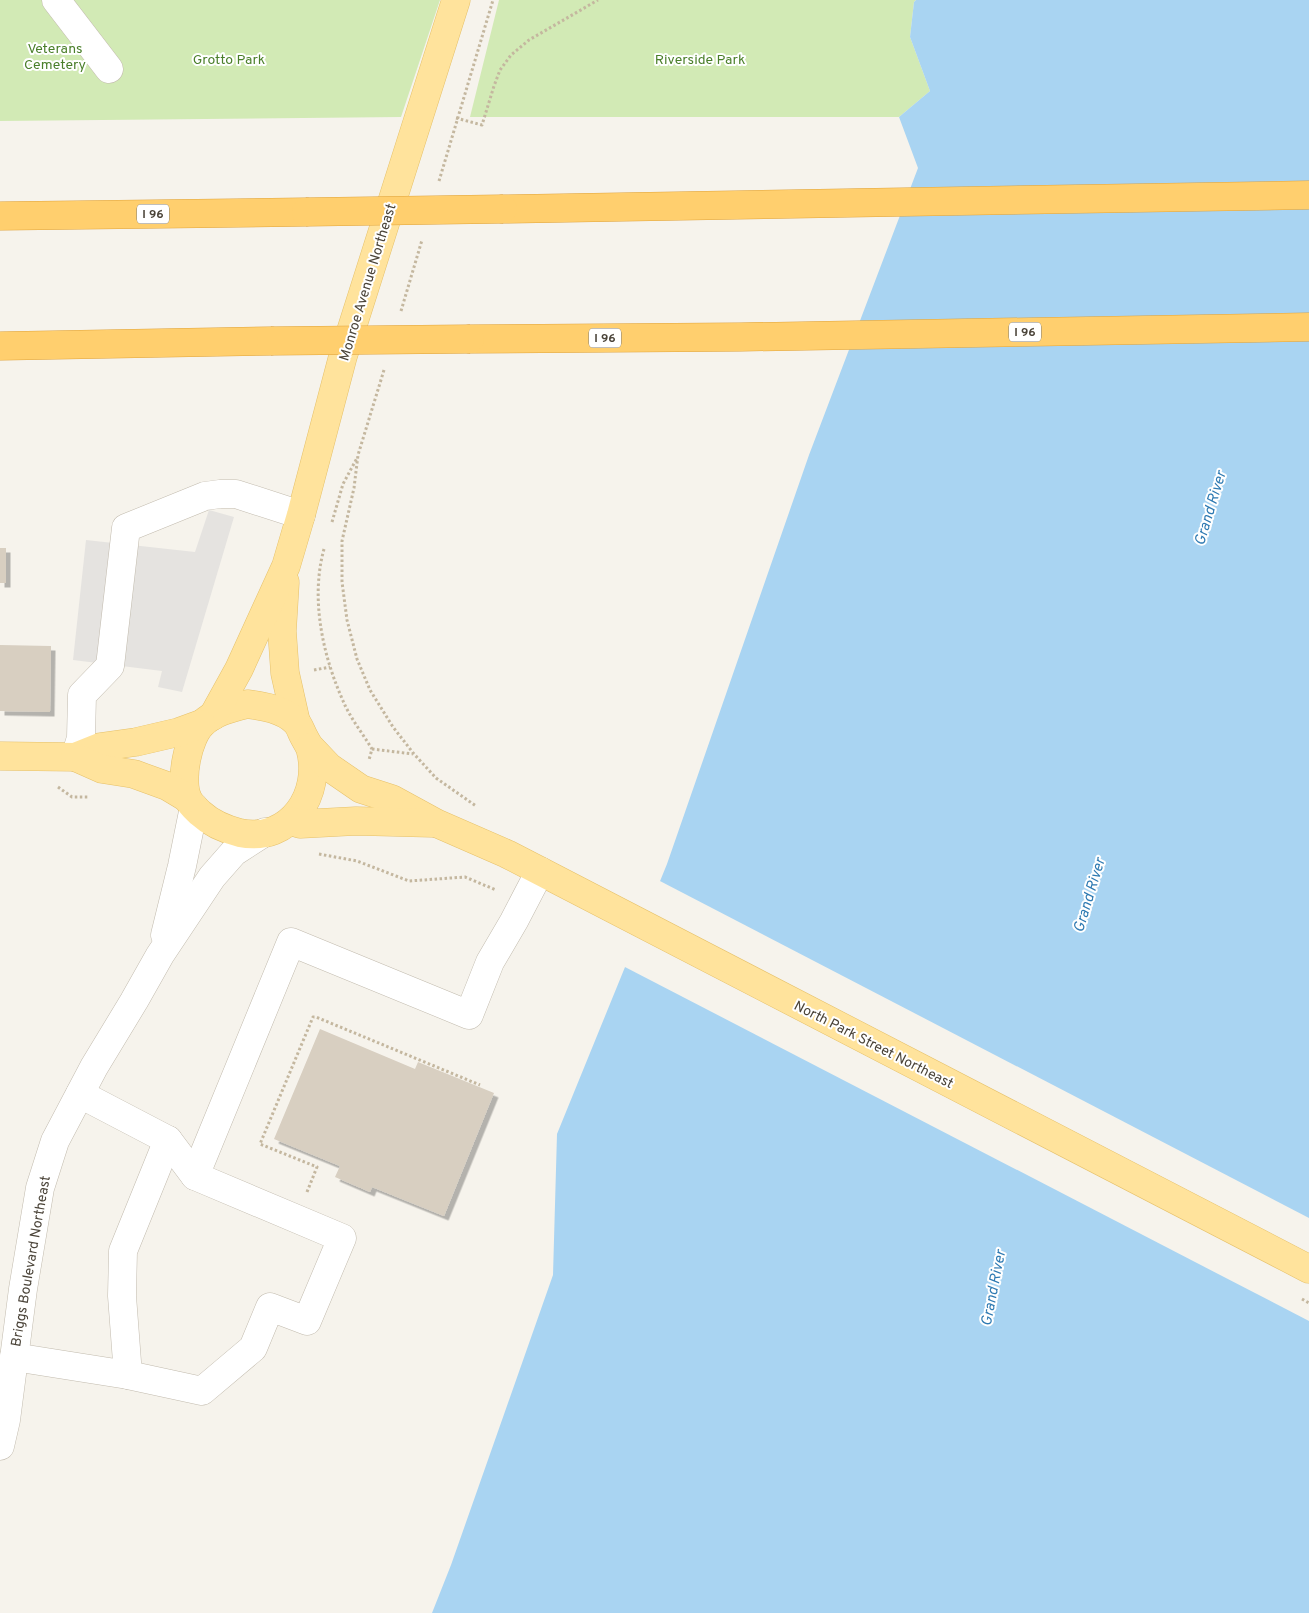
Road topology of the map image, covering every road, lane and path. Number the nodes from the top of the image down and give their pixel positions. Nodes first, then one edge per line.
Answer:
1 (56, 0) edge
2 (456, 0) edge
3 (598, 0) edge
4 (109, 69) dead end
5 (456, 118) dead end
6 (1309, 195) edge
7 (0, 216) edge
8 (1309, 327) edge
9 (0, 346) edge
10 (301, 515) junction
11 (330, 530) dead end
12 (325, 548) dead end
13 (286, 566) junction
14 (207, 720) junction
15 (296, 722) junction
16 (310, 747) junction
17 (414, 754) junction
18 (0, 756) edge
19 (75, 757) junction
20 (89, 796) dead end
21 (72, 797) dead end
22 (190, 803) junction
23 (484, 810) dead end
24 (291, 821) junction
25 (436, 823) junction
26 (265, 832) junction
27 (310, 853) dead end
28 (540, 871) junction
29 (465, 877) dead end
30 (160, 954) junction
31 (480, 1085) dead end
32 (80, 1094) junction
33 (168, 1140) junction
34 (317, 1167) dead end
35 (195, 1176) junction
36 (1309, 1269) edge
37 (14, 1357) junction
38 (128, 1375) junction
39 (3, 1420) edge
40 (0, 1446) edge

1 - 4 street
2 - 10 main road, Monroe Avenue Northeast
3 - 5 path
6 - 7 highway, I 96, bridge
8 - 9 highway, I 96, bridge
10 - 13 main road, Monroe Avenue Northeast
10 - 19 street
11 - 17 path
12 - 17 path
13 - 14 main road, Monroe Avenue Northeast
13 - 15 main road, Monroe Avenue Northeast
14 - 15 main road
14 - 19 main road
14 - 22 main road
15 - 16 main road
16 - 24 main road
16 - 25 main road, North Park Street Northeast
17 - 23 path
18 - 19 main road
19 - 22 main road
20 - 21 path
22 - 26 main road
22 - 30 street, Briggs Boulevard Northeast
24 - 25 main road, North Park Street Northeast
24 - 26 main road
25 - 28 main road, North Park Street Northeast
26 - 30 street, Briggs Boulevard Northeast
27 - 29 path
28 - 35 street
28 - 36 main road, North Park Street Northeast
30 - 32 street, Briggs Boulevard Northeast
31 - 34 path
32 - 33 street
32 - 37 street, Briggs Boulevard Northeast
33 - 35 street
33 - 38 street
35 - 38 street
37 - 38 street
37 - 39 street, Briggs Boulevard Northeast
39 - 40 street, Briggs Boulevard Northeast

